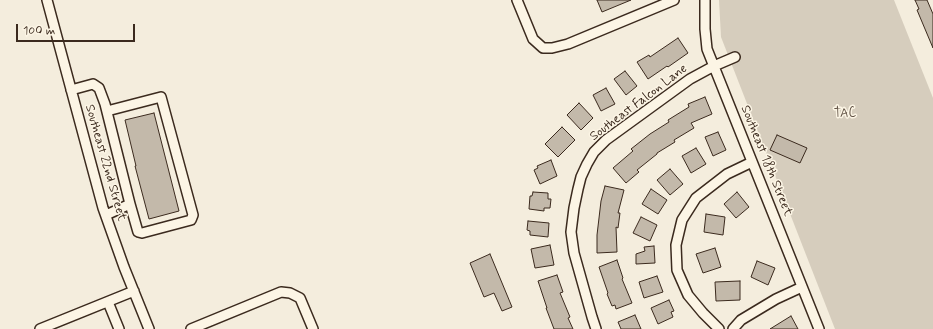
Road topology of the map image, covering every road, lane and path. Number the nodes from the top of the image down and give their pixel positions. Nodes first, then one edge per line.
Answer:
1 (47, 0) edge
2 (517, 0) edge
3 (674, 0) edge
4 (705, 0) edge
5 (736, 57) dead end
6 (714, 66) junction
7 (71, 90) junction
8 (107, 111) junction
9 (752, 162) junction
10 (130, 204) junction
11 (106, 215) junction
12 (802, 287) junction
13 (134, 292) junction
14 (108, 302) junction
15 (115, 328) edge
16 (41, 329) edge
17 (149, 329) edge
18 (191, 329) edge
19 (313, 329) edge
20 (596, 329) edge
21 (719, 329) edge
22 (733, 329) edge
23 (819, 329) edge

1 - 7 street, Southeast 22nd Street
2 - 3 street
4 - 6 street, Southeast 18th Street
5 - 6 street, Southeast Falcon Lane
6 - 9 street, Southeast 18th Street
6 - 20 street, Southeast Falcon Lane
7 - 8 street
7 - 11 street, Southeast 22nd Street
8 - 10 street
8 - 10 street
9 - 12 street, Southeast 18th Street
9 - 21 street
10 - 11 street
11 - 13 street, Southeast 22nd Street
12 - 22 street
12 - 23 street, Southeast 18th Street
13 - 14 street
13 - 17 street, Southeast 22nd Street
14 - 15 street
14 - 16 street
18 - 19 street

